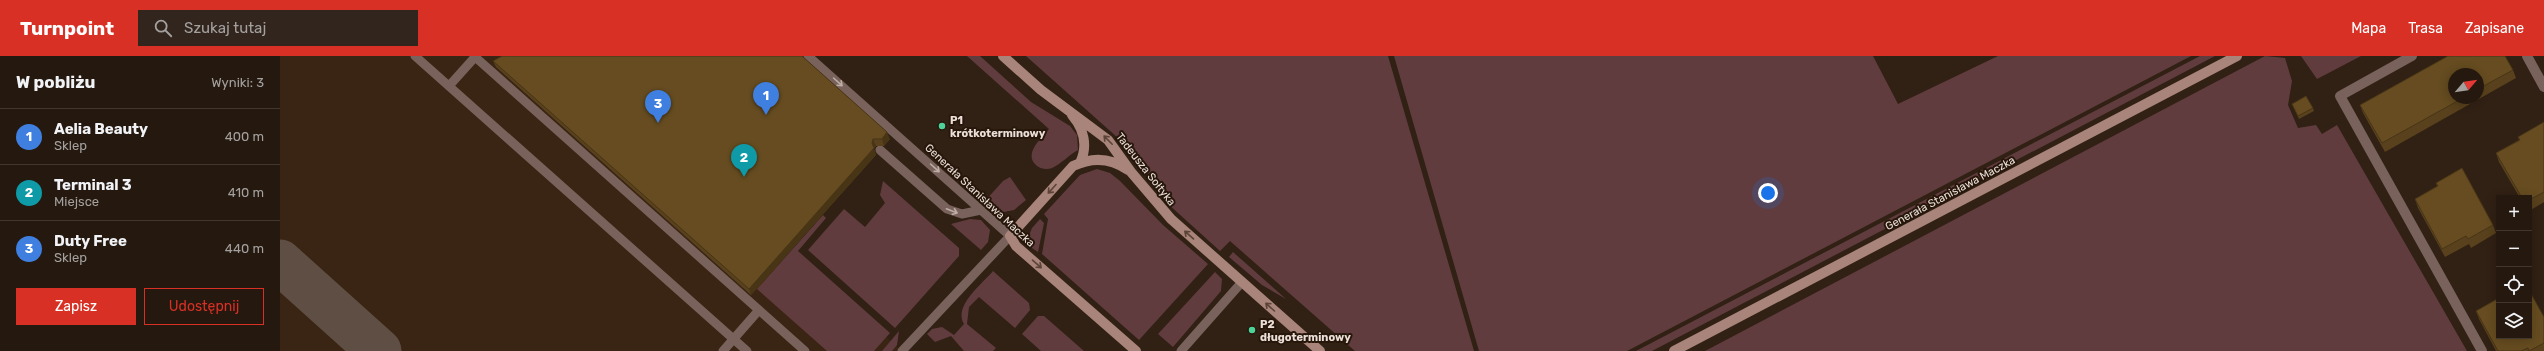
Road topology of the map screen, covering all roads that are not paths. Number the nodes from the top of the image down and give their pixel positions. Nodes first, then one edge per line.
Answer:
1 (415, 56) edge
2 (474, 56) edge
3 (808, 56) edge
4 (1002, 56) edge
5 (2237, 56) edge
6 (2412, 56) edge
7 (2527, 56) edge
8 (449, 86) junction
9 (2544, 87) edge
10 (1069, 112) junction
11 (880, 150) edge
12 (1080, 163) junction
13 (1131, 172) junction
14 (981, 210) junction
15 (1010, 236) junction
16 (1242, 282) junction
17 (760, 310) junction
18 (734, 339) junction
19 (723, 351) edge
20 (747, 351) edge
21 (805, 351) edge
22 (902, 351) edge
23 (1136, 351) edge
24 (1181, 351) edge
25 (1320, 351) edge
26 (1674, 351) edge
27 (2482, 351) edge

1 - 8 lane
2 - 8 lane
2 - 17 lane
3 -> 14 lane, Generała Stanisława Maczka
4 - 10 street, Tadeusza Sołtyka
5 - 26 street, Generała Stanisława Maczka
6 - 27 street
7 - 9 street
8 - 18 lane
10 - 12 street
13 -> 10 street, Tadeusza Sołtyka
11 -> 14 lane
12 - 13 street
12 -> 15 street
16 -> 13 street, Tadeusza Sołtyka
14 - 15 lane, Generała Stanisława Maczka
15 - 22 lane
15 -> 23 street, Generała Stanisława Maczka
16 - 24 lane
25 -> 16 street, Tadeusza Sołtyka
17 - 18 lane
17 - 21 lane
18 - 19 lane
18 - 20 lane

